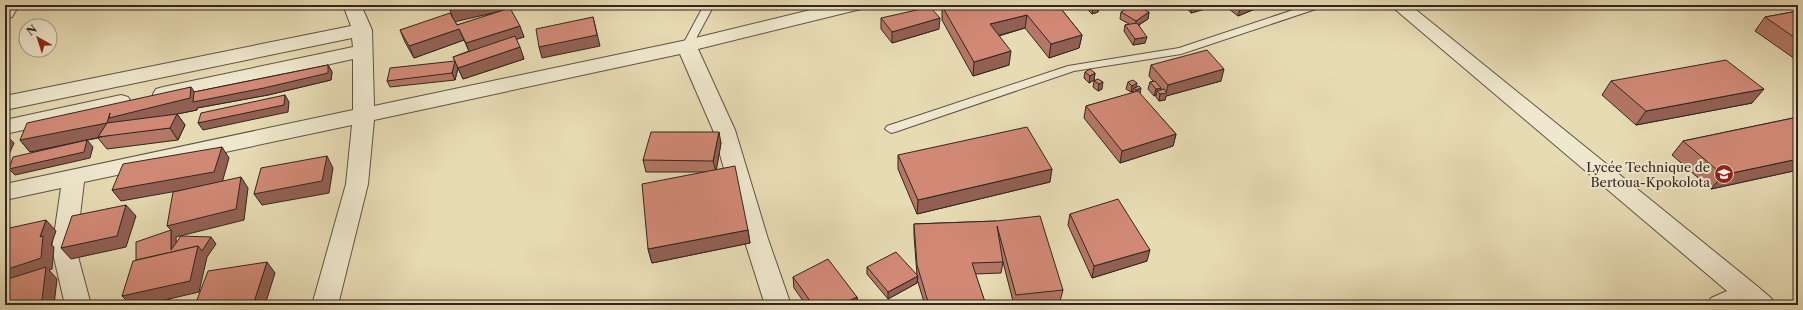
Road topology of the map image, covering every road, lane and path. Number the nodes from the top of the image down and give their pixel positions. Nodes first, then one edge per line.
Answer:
1 (10, 5) edge
2 (352, 5) edge
3 (709, 5) edge
4 (854, 5) edge
5 (1318, 5) edge
6 (1400, 5) edge
7 (5, 13) edge
8 (362, 30) junction
9 (687, 46) junction
10 (363, 51) junction
11 (5, 103) edge
12 (364, 115) junction
13 (5, 127) edge
14 (891, 129) dead end
15 (74, 176) junction
16 (5, 192) edge
17 (1755, 299) edge
18 (78, 305) edge
19 (325, 305) edge
20 (778, 305) edge
21 (1720, 305) edge

1 - 7 street
2 - 8 street
3 - 9 lane
4 - 9 street
5 - 14 lane
6 - 17 street
8 - 10 street
8 - 11 street
9 - 12 street
9 - 20 street
10 - 12 street
10 - 13 street
12 - 15 street
12 - 19 street
15 - 16 street
15 - 18 street
17 - 21 street

